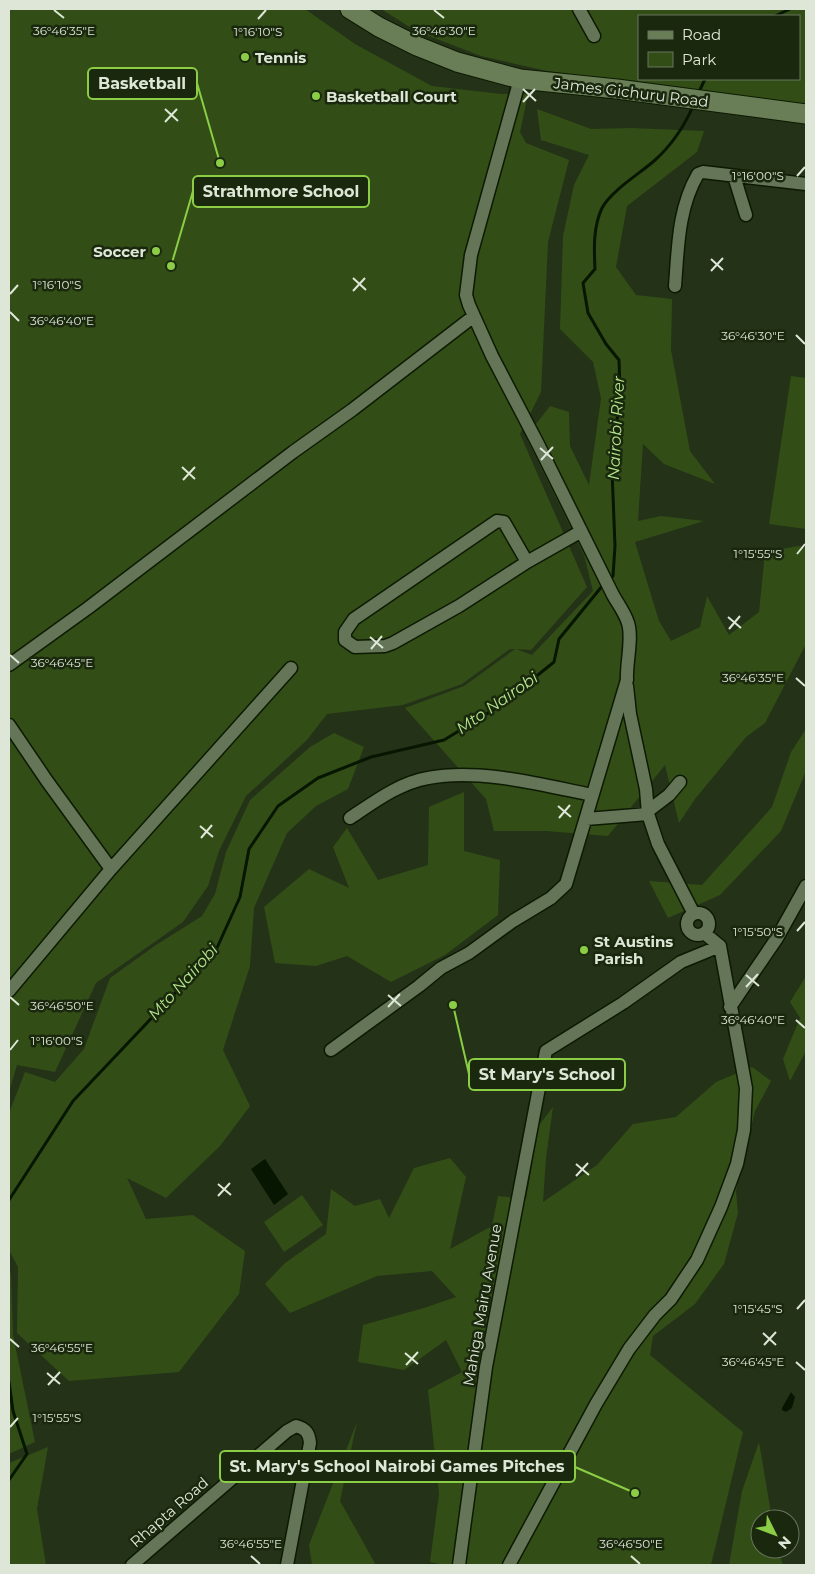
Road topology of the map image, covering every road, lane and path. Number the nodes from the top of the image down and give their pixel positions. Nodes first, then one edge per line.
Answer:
1 (350, 9) edge
2 (579, 9) edge
3 (594, 36) dead end
4 (520, 79) junction
5 (806, 114) edge
6 (734, 176) junction
7 (806, 184) edge
8 (746, 215) dead end
9 (675, 286) dead end
10 (474, 316) junction
11 (580, 532) junction
12 (527, 562) junction
13 (9, 665) edge
14 (292, 668) dead end
15 (627, 680) junction
16 (9, 725) edge
17 (680, 782) dead end
18 (592, 795) junction
19 (648, 812) junction
20 (350, 818) dead end
21 (586, 819) junction
22 (111, 868) junction
23 (806, 886) edge
24 (720, 946) junction
25 (9, 991) edge
26 (730, 1007) junction
27 (331, 1050) dead end
28 (132, 1565) edge
29 (286, 1565) edge
30 (459, 1565) edge
31 (509, 1565) edge

1 - 4 main road, James Gichuru Road
2 - 3 street
4 - 5 main road, James Gichuru Road
4 - 10 street
6 - 7 street
6 - 8 street
6 - 9 street
10 - 11 street
10 - 13 street
11 - 12 street
11 - 15 street
12 - 12 street
14 - 22 street
15 - 18 street
15 - 19 street
16 - 22 street
17 - 19 street
18 - 20 street
18 - 21 street
19 - 21 street
19 - 24 street
21 - 27 street
22 - 25 street
23 - 26 street
24 - 26 street
24 - 30 street, Mahiga Mairu Avenue
26 - 31 street
28 - 29 street, Rhapta Road

